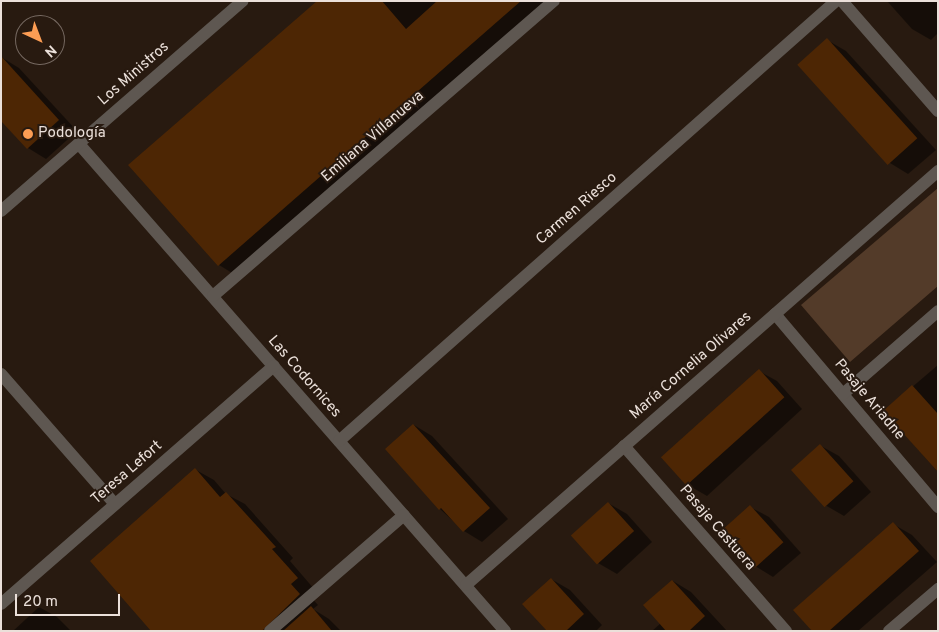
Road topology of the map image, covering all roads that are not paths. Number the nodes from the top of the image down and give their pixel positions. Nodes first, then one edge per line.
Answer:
1 (243, 1) edge
2 (554, 1) edge
3 (836, 1) edge
4 (842, 1) edge
5 (938, 111) edge
6 (79, 144) junction
7 (938, 171) edge
8 (1, 211) edge
9 (213, 296) junction
10 (938, 312) edge
11 (776, 314) junction
12 (274, 366) junction
13 (1, 374) edge
14 (843, 394) junction
15 (339, 441) junction
16 (624, 446) junction
17 (115, 504) junction
18 (938, 507) edge
19 (404, 515) junction
20 (466, 585) junction
21 (938, 589) edge
22 (1, 604) edge
23 (270, 631) edge
24 (505, 631) edge
25 (786, 631) edge
26 (889, 631) edge

1 - 6 street, Los Ministros
2 - 9 street, Emiliana Villanueva
3 - 15 street, Carmen Riesco
4 - 5 street
6 - 8 street, Los Ministros
6 - 9 street, Las Codornices
7 - 11 street, María Cornelia Olivares
9 - 12 street, Las Codornices
10 - 14 street
11 - 14 street, Pasaje Ariadne
11 - 16 street, María Cornelia Olivares
12 - 15 street, Las Codornices
12 - 17 street, Teresa Lefort
13 - 17 street
14 - 18 street, Pasaje Ariadne
15 - 19 street, Las Codornices
16 - 20 street, María Cornelia Olivares
16 - 25 street, Pasaje Castuera
17 - 22 street, Teresa Lefort
19 - 20 street, Las Codornices
19 - 23 street
20 - 24 street, Las Codornices
21 - 26 street

